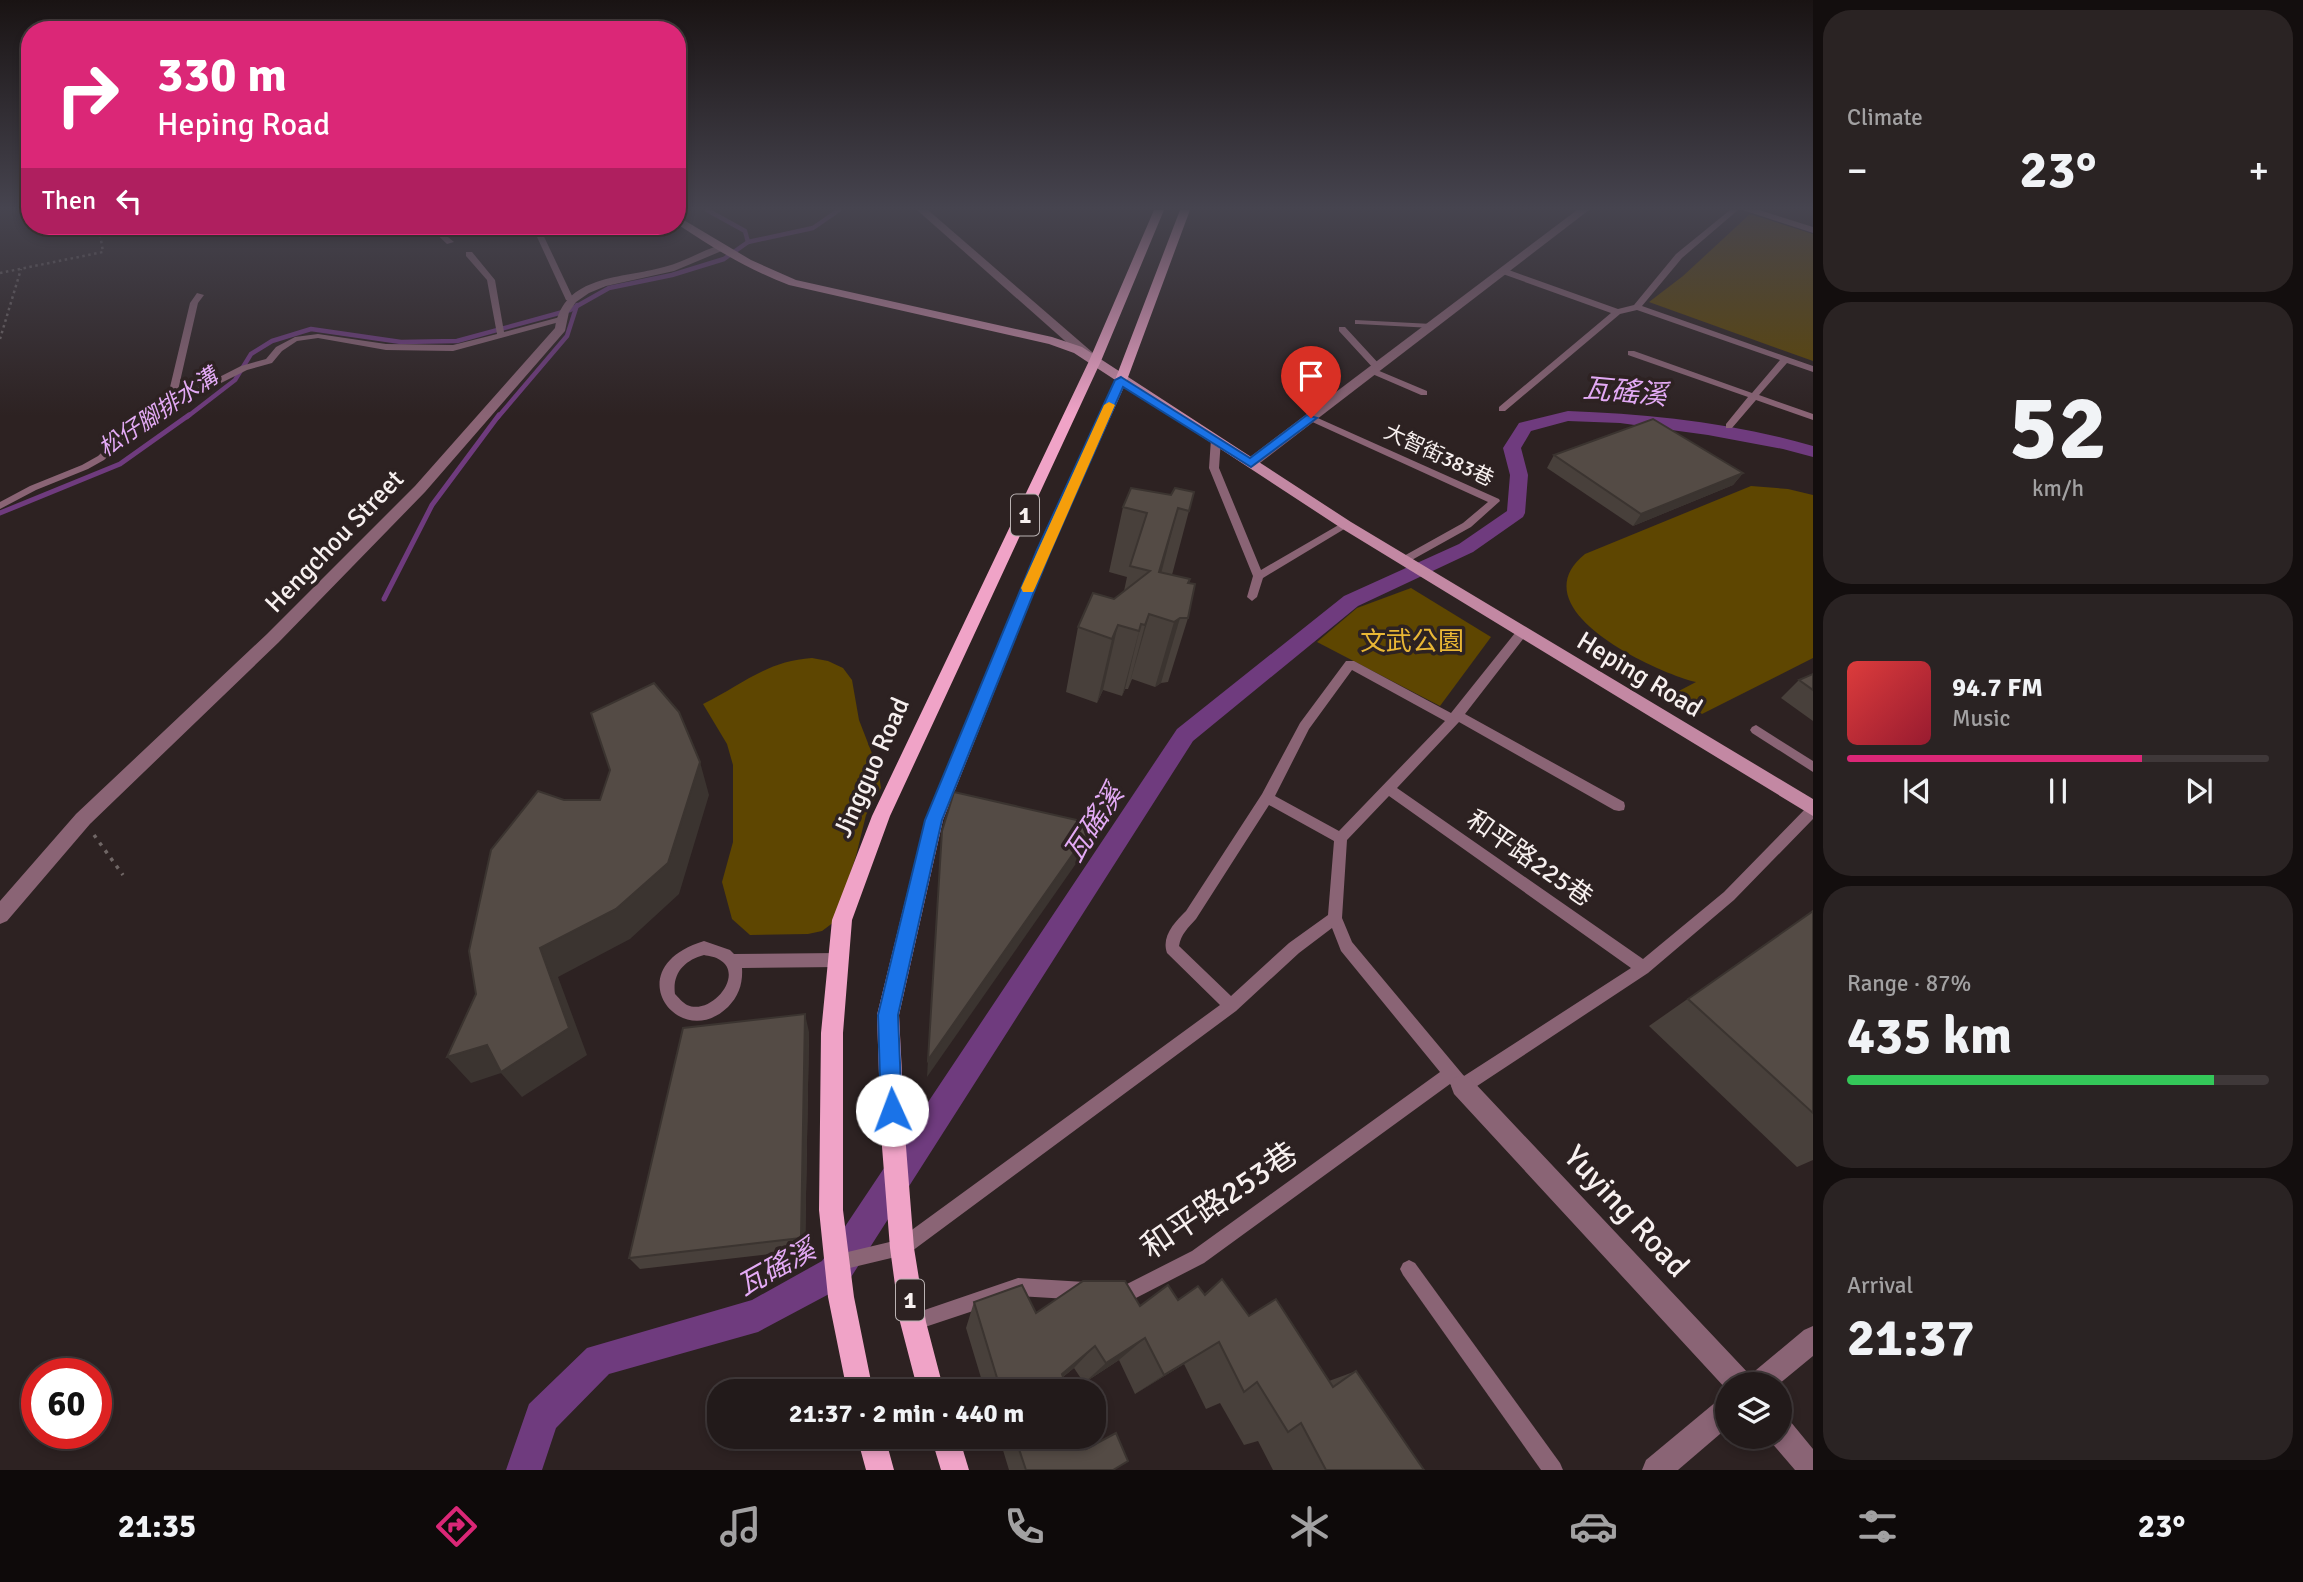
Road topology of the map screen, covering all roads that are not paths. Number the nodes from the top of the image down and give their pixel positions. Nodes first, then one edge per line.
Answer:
1 (490, 279) edge
2 (554, 279) edge
3 (619, 279) edge
4 (784, 279) edge
5 (1001, 279) edge
6 (1130, 279) edge
7 (1159, 279) edge
8 (1493, 279) edge
9 (1524, 279) edge
10 (1660, 279) edge
11 (200, 295) dead end
12 (1637, 307) junction
13 (565, 309) junction
14 (1618, 312) junction
15 (1358, 322) dead end
16 (1432, 326) junction
17 (1342, 329) dead end
18 (501, 335) junction
19 (1630, 353) dead end
20 (1785, 359) junction
21 (269, 361) joint
22 (1096, 361) junction
23 (244, 368) joint
24 (1375, 369) junction
25 (1813, 369) edge
26 (1121, 380) junction
27 (1424, 393) dead end
28 (1752, 396) junction
29 (170, 405) junction
30 (1502, 409) dead end
31 (1813, 417) edge
32 (1311, 418) junction
33 (1729, 426) dead end
34 (1216, 439) junction
35 (1251, 463) junction
36 (0, 506) edge
37 (1346, 525) junction
38 (1406, 559) junction
39 (1258, 576) junction
40 (1252, 597) dead end
41 (1523, 631) junction
42 (1455, 717) junction
43 (1756, 730) dead end
44 (1813, 767) edge
45 (1389, 789) junction
46 (1267, 797) junction
47 (1619, 806) dead end
48 (1813, 809) edge
49 (1341, 838) junction
50 (0, 915) edge
51 (1335, 918) junction
52 (839, 960) junction
53 (732, 961) junction
54 (1643, 968) junction
55 (1231, 1006) junction
56 (1457, 1080) junction
57 (902, 1248) junction
58 (837, 1262) junction
59 (1409, 1269) dead end
60 (913, 1322) junction
61 (1813, 1339) edge
62 (1729, 1372) edge
63 (1773, 1372) edge
64 (858, 1379) edge
65 (929, 1379) edge
66 (1715, 1421) edge
67 (1792, 1444) edge
68 (875, 1449) edge
69 (948, 1449) edge
70 (1813, 1469) edge
71 (880, 1470) edge
72 (954, 1470) edge
73 (1553, 1470) edge
74 (1656, 1470) edge

1 - 18 lane
2 - 13 lane
3 - 13 street
4 - 22 street
5 - 22 street
6 - 22 main road, Jingguo Road / 1
7 - 26 main road, 1
8 - 16 street
9 - 14 lane
10 - 12 lane
11 - 29 lane
12 - 14 lane
12 - 20 lane
13 - 18 lane
13 - 50 street, Hengchou Street
14 - 30 lane
15 - 16 lane
16 - 24 street
17 - 24 lane
18 - 21 lane
19 - 28 lane
20 - 25 lane
20 - 28 lane
21 - 23 lane
22 - 26 street
22 - 52 main road, Jingguo Road / 1
23 - 29 lane
24 - 27 lane
24 - 32 street
26 - 34 street
26 - 57 main road, 1
28 - 31 lane
28 - 33 lane
29 - 36 lane
32 - 35 street
32 - 38 lane, 大智街383巷
34 - 35 street
34 - 39 lane
35 - 37 street
37 - 38 street
37 - 39 lane
38 - 41 street, Heping Road
39 - 40 lane
41 - 42 lane
41 - 48 street, Heping Road
42 - 45 lane
42 - 46 lane
42 - 47 lane
43 - 44 lane
45 - 49 lane
45 - 54 lane, 和平路225巷
46 - 49 lane
46 - 55 lane
48 - 54 lane
49 - 51 lane
51 - 55 lane
51 - 56 lane
52 - 53 lane
52 - 58 main road, Jingguo Road / 1
53 - 53 lane
54 - 56 lane
55 - 57 lane
56 - 60 lane, 和平路253巷
56 - 62 street, Yuying Road
57 - 58 lane
57 - 60 main road, 1
58 - 64 main road, Jingguo Road / 1
59 - 73 lane
60 - 65 main road, 1
61 - 63 street
66 - 74 street
67 - 70 street
68 - 71 main road
69 - 72 main road

